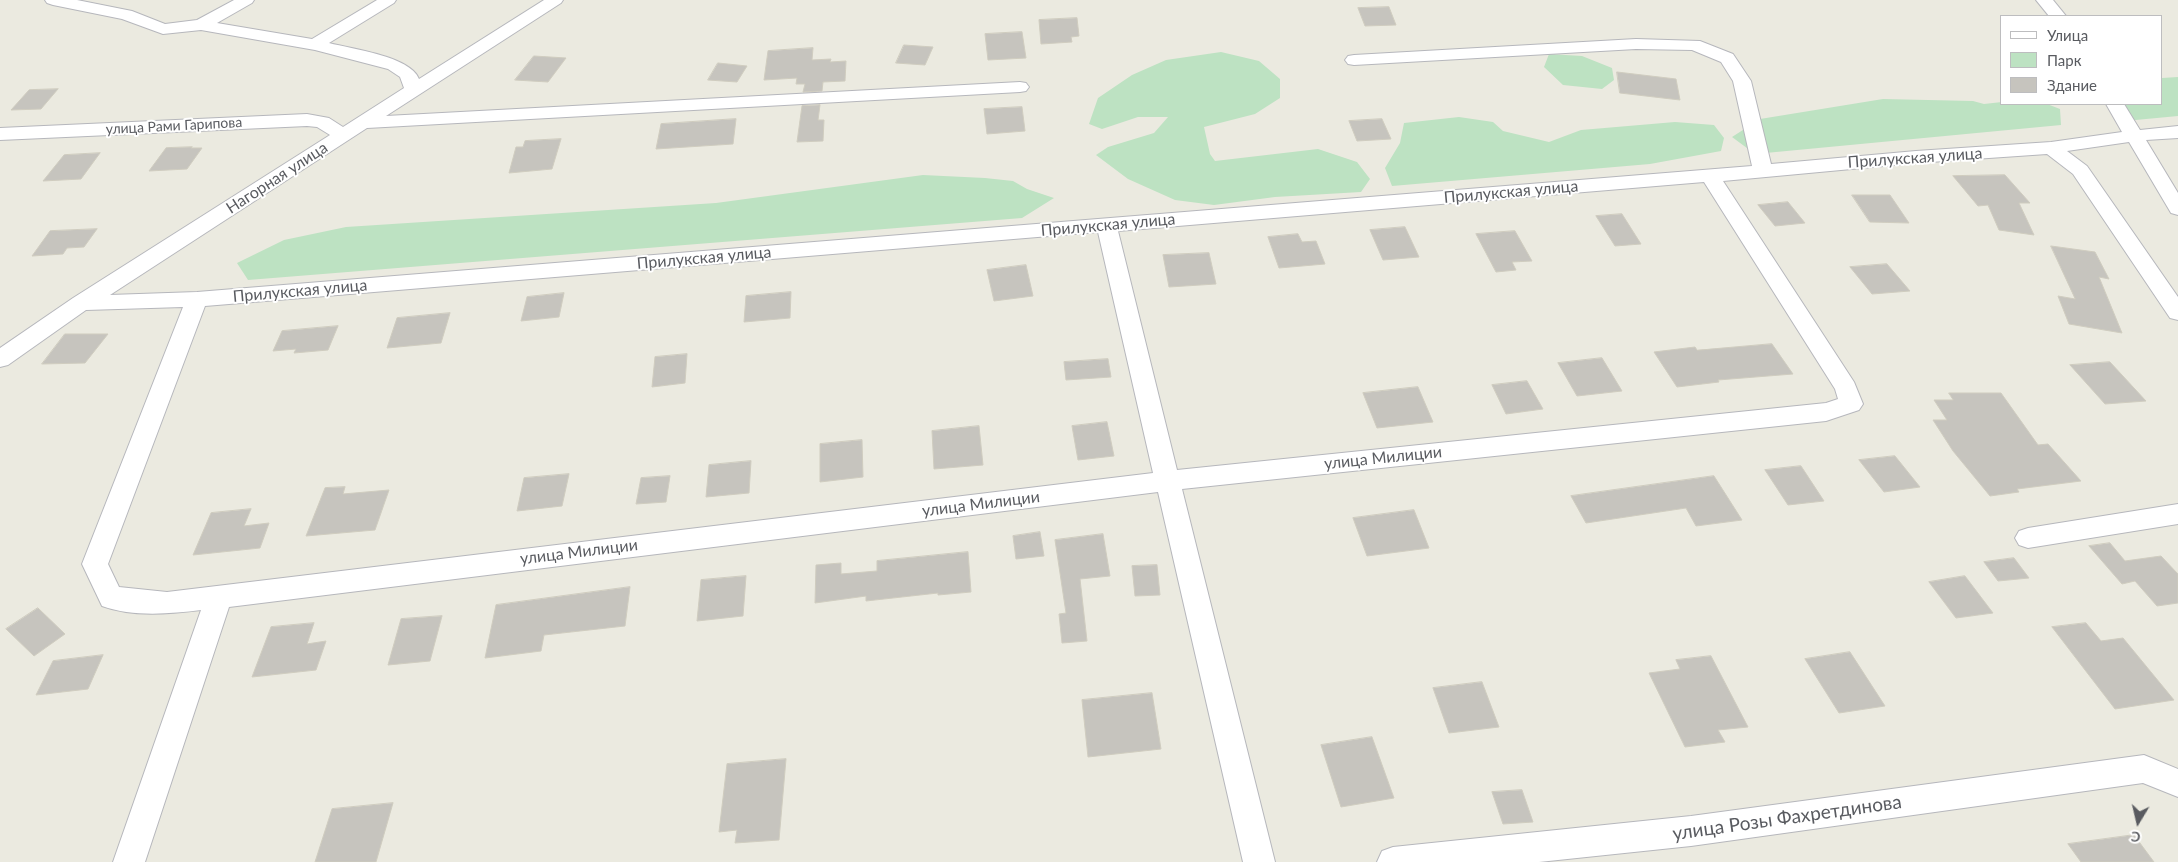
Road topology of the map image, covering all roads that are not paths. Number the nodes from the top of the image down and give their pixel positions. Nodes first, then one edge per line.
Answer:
1 (53, 0) edge
2 (246, 0) edge
3 (388, 0) edge
4 (555, 0) edge
5 (2044, 0) edge
6 (2057, 15) edge
7 (201, 25) junction
8 (315, 45) junction
9 (1354, 60) dead end
10 (1020, 86) dead end
11 (414, 91) junction
12 (2115, 105) edge
13 (363, 123) junction
14 (2178, 132) edge
15 (0, 134) edge
16 (343, 136) junction
17 (2133, 136) junction
18 (2051, 148) junction
19 (1763, 171) junction
20 (1710, 176) junction
21 (2178, 209) edge
22 (1106, 225) junction
23 (197, 299) junction
24 (81, 303) junction
25 (2178, 313) edge
26 (0, 338) edge
27 (29, 339) junction
28 (0, 359) edge
29 (1168, 481) junction
30 (2178, 514) edge
31 (2028, 538) dead end
32 (219, 596) junction
33 (2178, 783) edge
34 (129, 862) edge
35 (1259, 862) edge
36 (1393, 862) edge

1 - 7 street
2 - 7 street
3 - 8 street
4 - 11 street, Нагорная улица
5 - 6 street
7 - 8 street
8 - 11 street
9 - 19 street
10 - 13 street
11 - 13 street, Нагорная улица
12 - 17 street
13 - 16 street, Нагорная улица
14 - 17 street, Прилукская улица
15 - 16 street, улица Рами Гарипова
16 - 24 street, Нагорная улица
17 - 18 street, Прилукская улица
17 - 21 street
18 - 19 street, Прилукская улица
18 - 25 street
19 - 20 street, Прилукская улица
20 - 22 street, Прилукская улица
20 - 29 street, улица Милиции
22 - 23 street, Прилукская улица
22 - 29 street
23 - 24 street, Прилукская улица
23 - 32 street, улица Милиции
24 - 27 street, Нагорная улица
26 - 27 street
27 - 28 street, Нагорная улица
29 - 32 street, улица Милиции
29 - 35 street
30 - 31 street
32 - 34 street
33 - 36 street, улица Розы Фахретдинова

